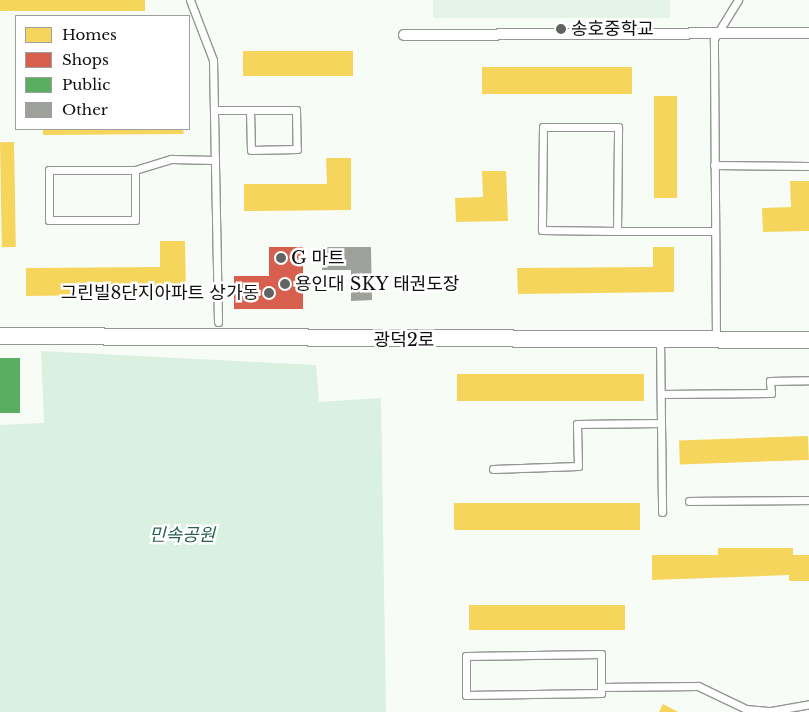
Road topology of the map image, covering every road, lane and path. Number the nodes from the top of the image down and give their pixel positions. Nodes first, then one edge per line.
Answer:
1 (190, 0) edge
2 (738, 0) edge
3 (809, 32) edge
4 (716, 34) junction
5 (404, 36) dead end
6 (214, 110) junction
7 (250, 110) junction
8 (215, 160) junction
9 (714, 165) junction
10 (809, 166) edge
11 (135, 170) junction
12 (617, 230) junction
13 (715, 231) junction
14 (218, 322) dead end
15 (0, 336) edge
16 (660, 340) junction
17 (716, 340) junction
18 (809, 340) edge
19 (809, 380) edge
20 (661, 394) junction
21 (661, 423) junction
22 (493, 469) dead end
23 (809, 500) edge
24 (689, 501) dead end
25 (662, 512) dead end
26 (601, 686) junction
27 (809, 704) edge

1 - 6 lane
2 - 4 lane
3 - 4 street
4 - 5 street
4 - 9 lane
6 - 7 lane
6 - 8 lane
7 - 7 lane
8 - 11 lane
8 - 14 lane
9 - 10 lane
9 - 13 lane
11 - 11 lane
12 - 12 lane
12 - 13 lane
13 - 17 lane
15 - 16 street, 광덕2로
16 - 17 street, 광덕2로
16 - 20 lane
17 - 18 street, 광덕2로
19 - 20 lane
20 - 21 lane
21 - 22 lane
21 - 25 lane
23 - 24 lane
26 - 26 lane
26 - 27 lane

